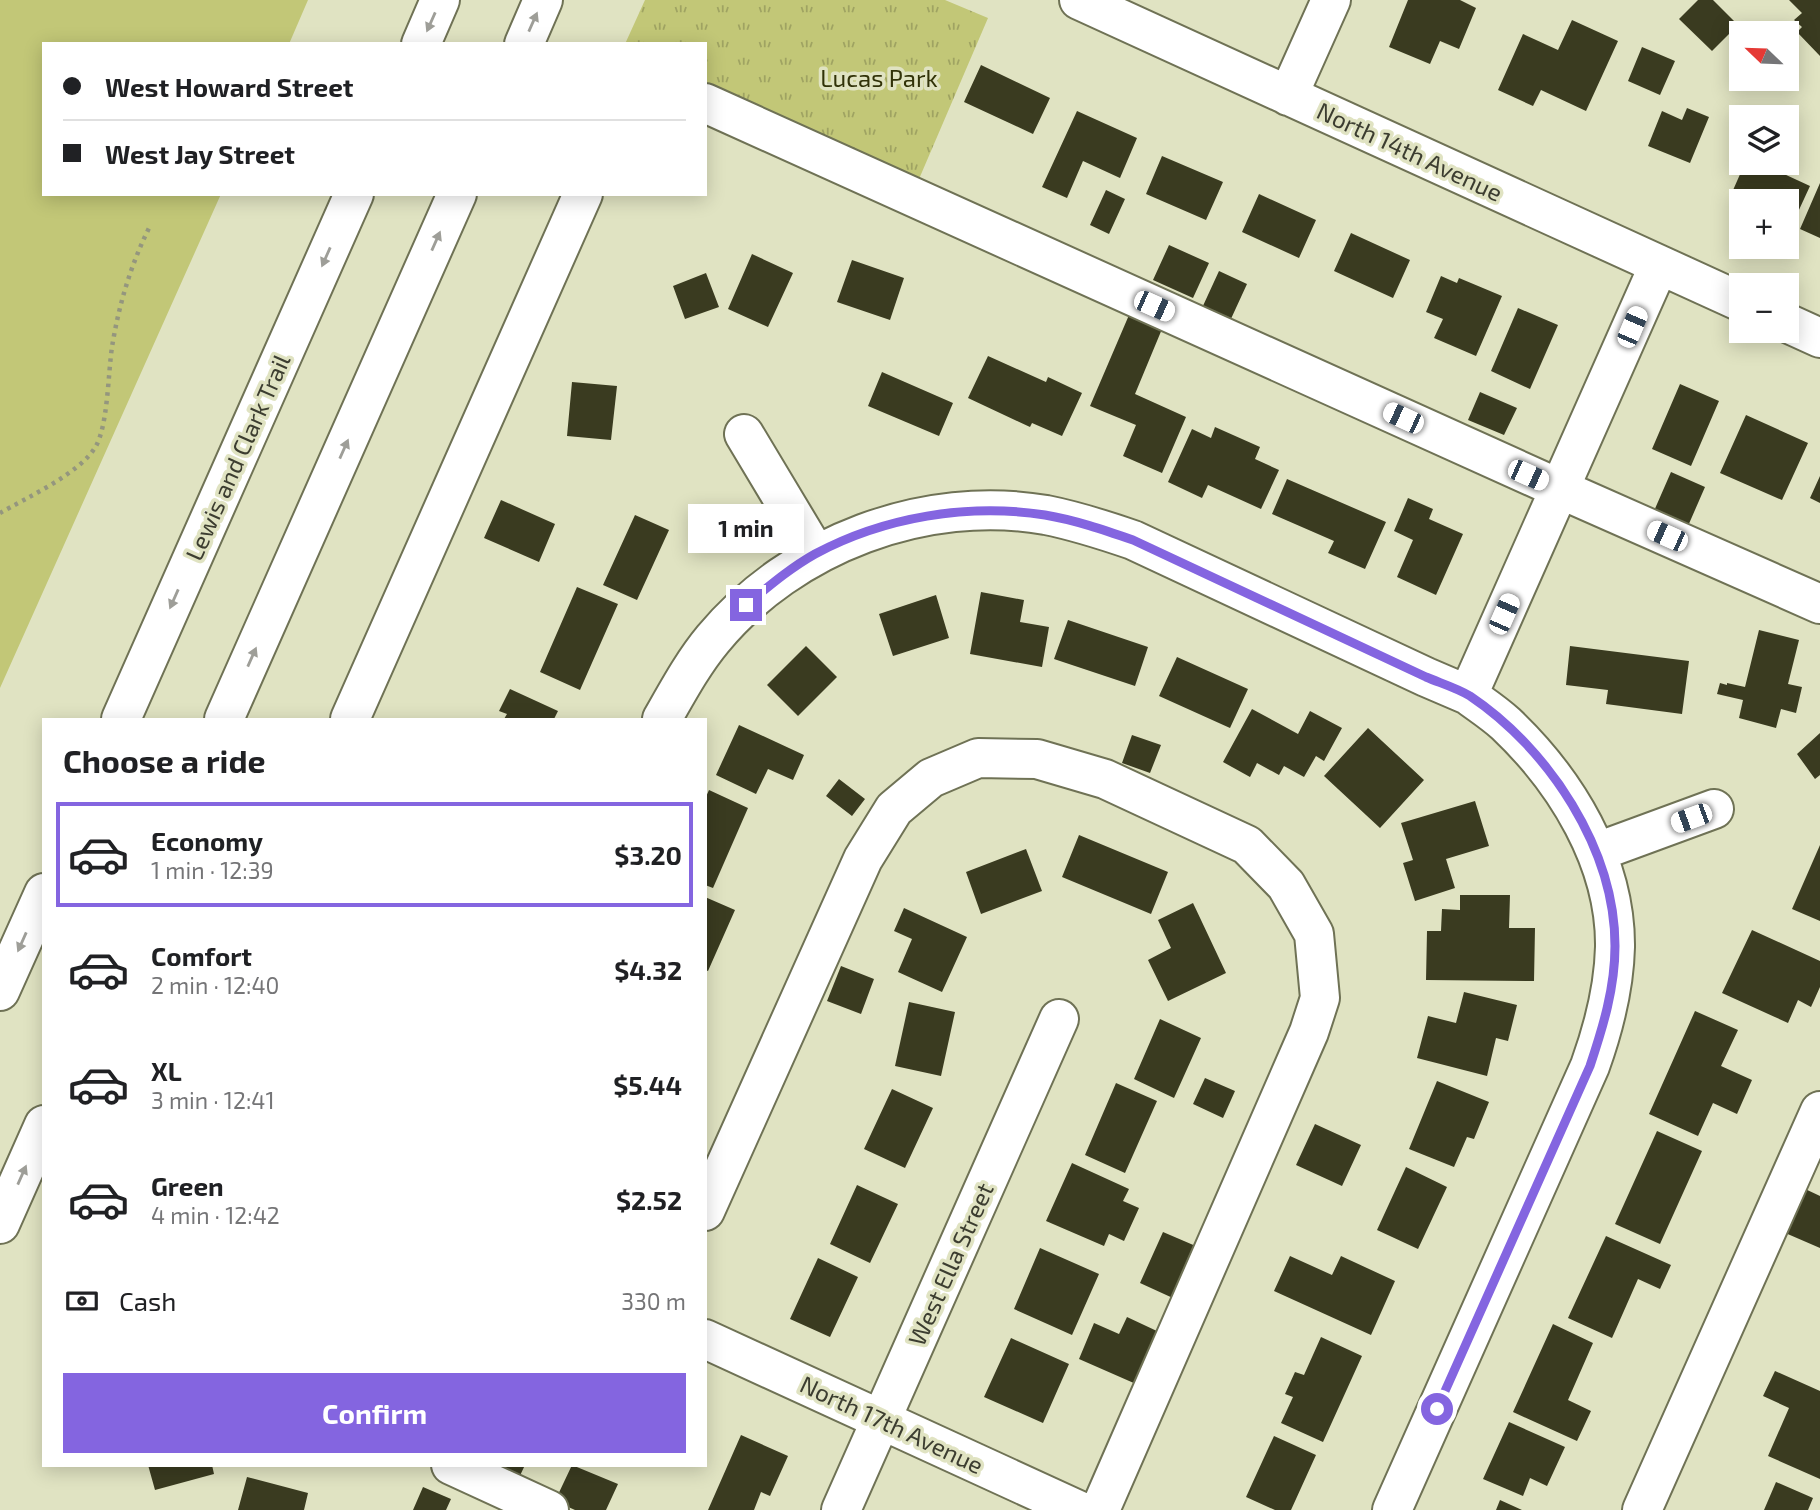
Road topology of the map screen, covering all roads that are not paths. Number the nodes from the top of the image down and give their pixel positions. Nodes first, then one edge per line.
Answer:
1 (440, 0) edge
2 (543, 0) edge
3 (1079, 0) edge
4 (1331, 0) edge
5 (422, 42) edge
6 (525, 42) edge
7 (1288, 96) junction
8 (707, 104) edge
9 (353, 196) edge
10 (456, 196) edge
11 (582, 196) edge
12 (1660, 265) junction
13 (1729, 297) edge
14 (1799, 328) edge
15 (1820, 338) edge
16 (744, 434) dead end
17 (1560, 489) junction
18 (816, 554) junction
19 (1820, 604) edge
20 (1468, 695) junction
21 (121, 718) edge
22 (224, 718) edge
23 (350, 718) edge
24 (663, 718) edge
25 (1714, 810) dead end
26 (1597, 852) junction
27 (42, 897) edge
28 (0, 991) edge
29 (1059, 1019) dead end
30 (1820, 1111) edge
31 (42, 1130) edge
32 (707, 1207) edge
33 (0, 1224) edge
34 (707, 1340) edge
35 (881, 1420) junction
36 (455, 1467) edge
37 (549, 1510) edge
38 (841, 1510) edge
39 (1078, 1510) edge
40 (1100, 1510) edge
41 (1392, 1510) edge
42 (1642, 1510) edge

1 -> 5 main road
6 -> 2 main road
3 - 7 main road, North 14th Avenue
4 - 7 main road
7 - 12 main road, North 14th Avenue
8 - 17 main road
9 -> 21 main road, Lewis and Clark Trail
22 -> 10 main road
11 - 23 main road
12 - 13 main road, North 14th Avenue
12 - 17 main road
14 - 15 main road
16 - 18 main road
17 - 19 main road
17 - 20 main road
18 - 20 main road
18 - 24 main road
20 - 26 main road
25 - 26 main road
26 - 41 main road
27 -> 28 main road
29 - 35 main road, West Ella Street
30 - 42 main road
33 -> 31 main road
32 - 40 main road
34 - 35 main road, North 17th Avenue
35 - 38 main road, West Ella Street
35 - 39 main road, North 17th Avenue
36 - 37 main road

